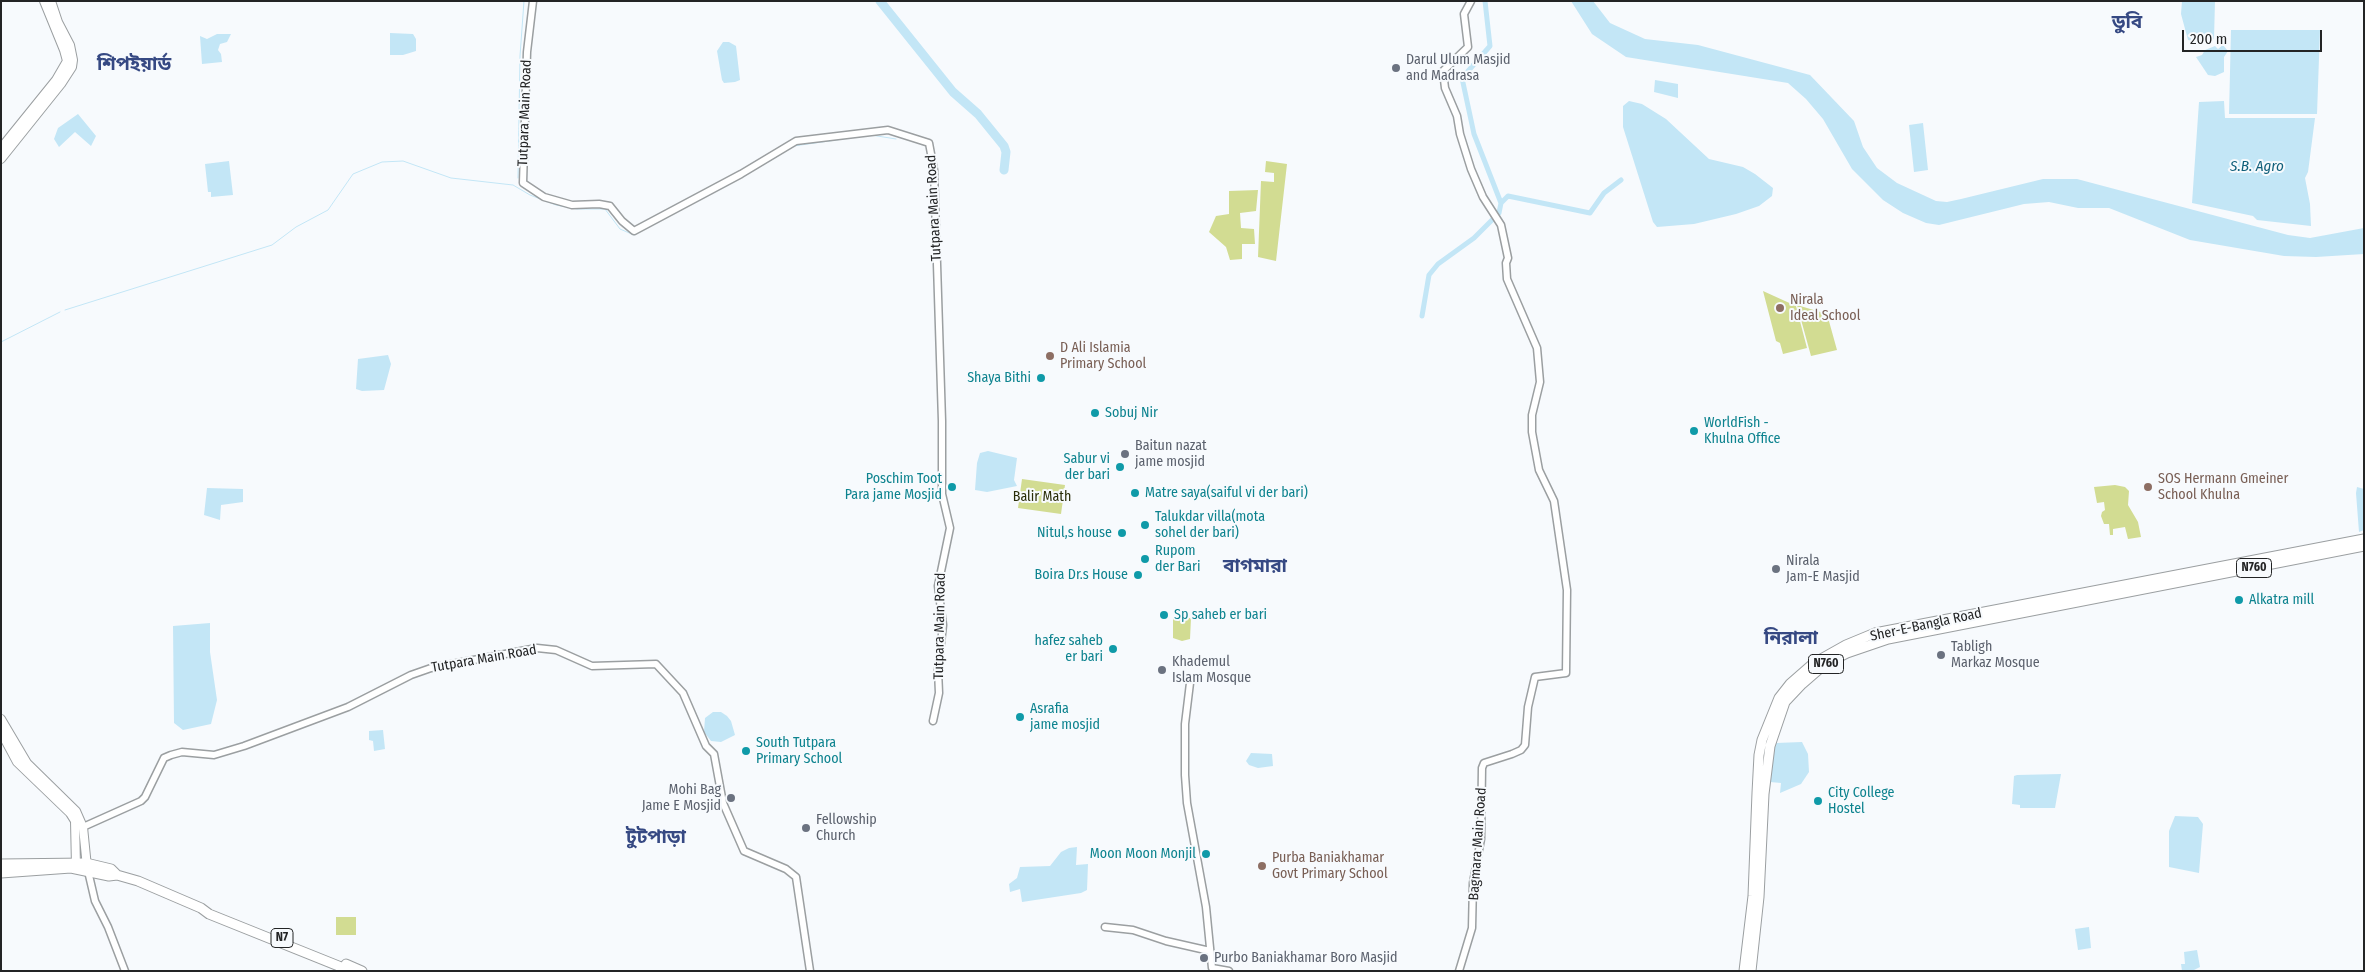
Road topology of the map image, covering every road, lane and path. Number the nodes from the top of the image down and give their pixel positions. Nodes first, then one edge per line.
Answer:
1 (44, 1) edge
2 (51, 1) edge
3 (533, 1) edge
4 (1472, 1) edge
5 (1, 148) edge
6 (1, 159) edge
7 (2364, 539) edge
8 (2364, 546) edge
9 (2168, 580) junction
10 (1190, 683) dead end
11 (1, 718) edge
12 (932, 721) dead end
13 (1, 732) edge
14 (82, 827) junction
15 (1757, 851) junction
16 (1, 864) edge
17 (82, 866) junction
18 (1, 873) edge
19 (201, 908) junction
20 (1104, 927) dead end
21 (1210, 951) junction
22 (125, 971) edge
23 (351, 971) edge
24 (362, 971) edge
25 (810, 971) edge
26 (1229, 971) edge
27 (1459, 971) edge
28 (1744, 971) edge
29 (1751, 971) edge

1 - 5 main road
2 - 6 main road
3 - 12 street, Tutpara Main Road
4 - 27 street, Bagmara Main Road
7 - 9 highway, Sher-E-Bangla Road / N760
8 - 9 highway, Sher-E-Bangla Road / N760
9 - 15 highway, Sher-E-Bangla Road / N760
10 - 21 street
11 - 14 main road
13 - 17 main road
14 - 17 main road
14 - 25 street, Tutpara Main Road
15 - 28 highway, Sher-E-Bangla Road / N760
15 - 29 highway, Sher-E-Bangla Road / N760
16 - 17 highway, N7
17 - 18 highway, N7
17 - 19 highway, N7
17 - 22 street
19 - 23 highway, N7
19 - 24 highway, N7
20 - 21 street
21 - 26 street

